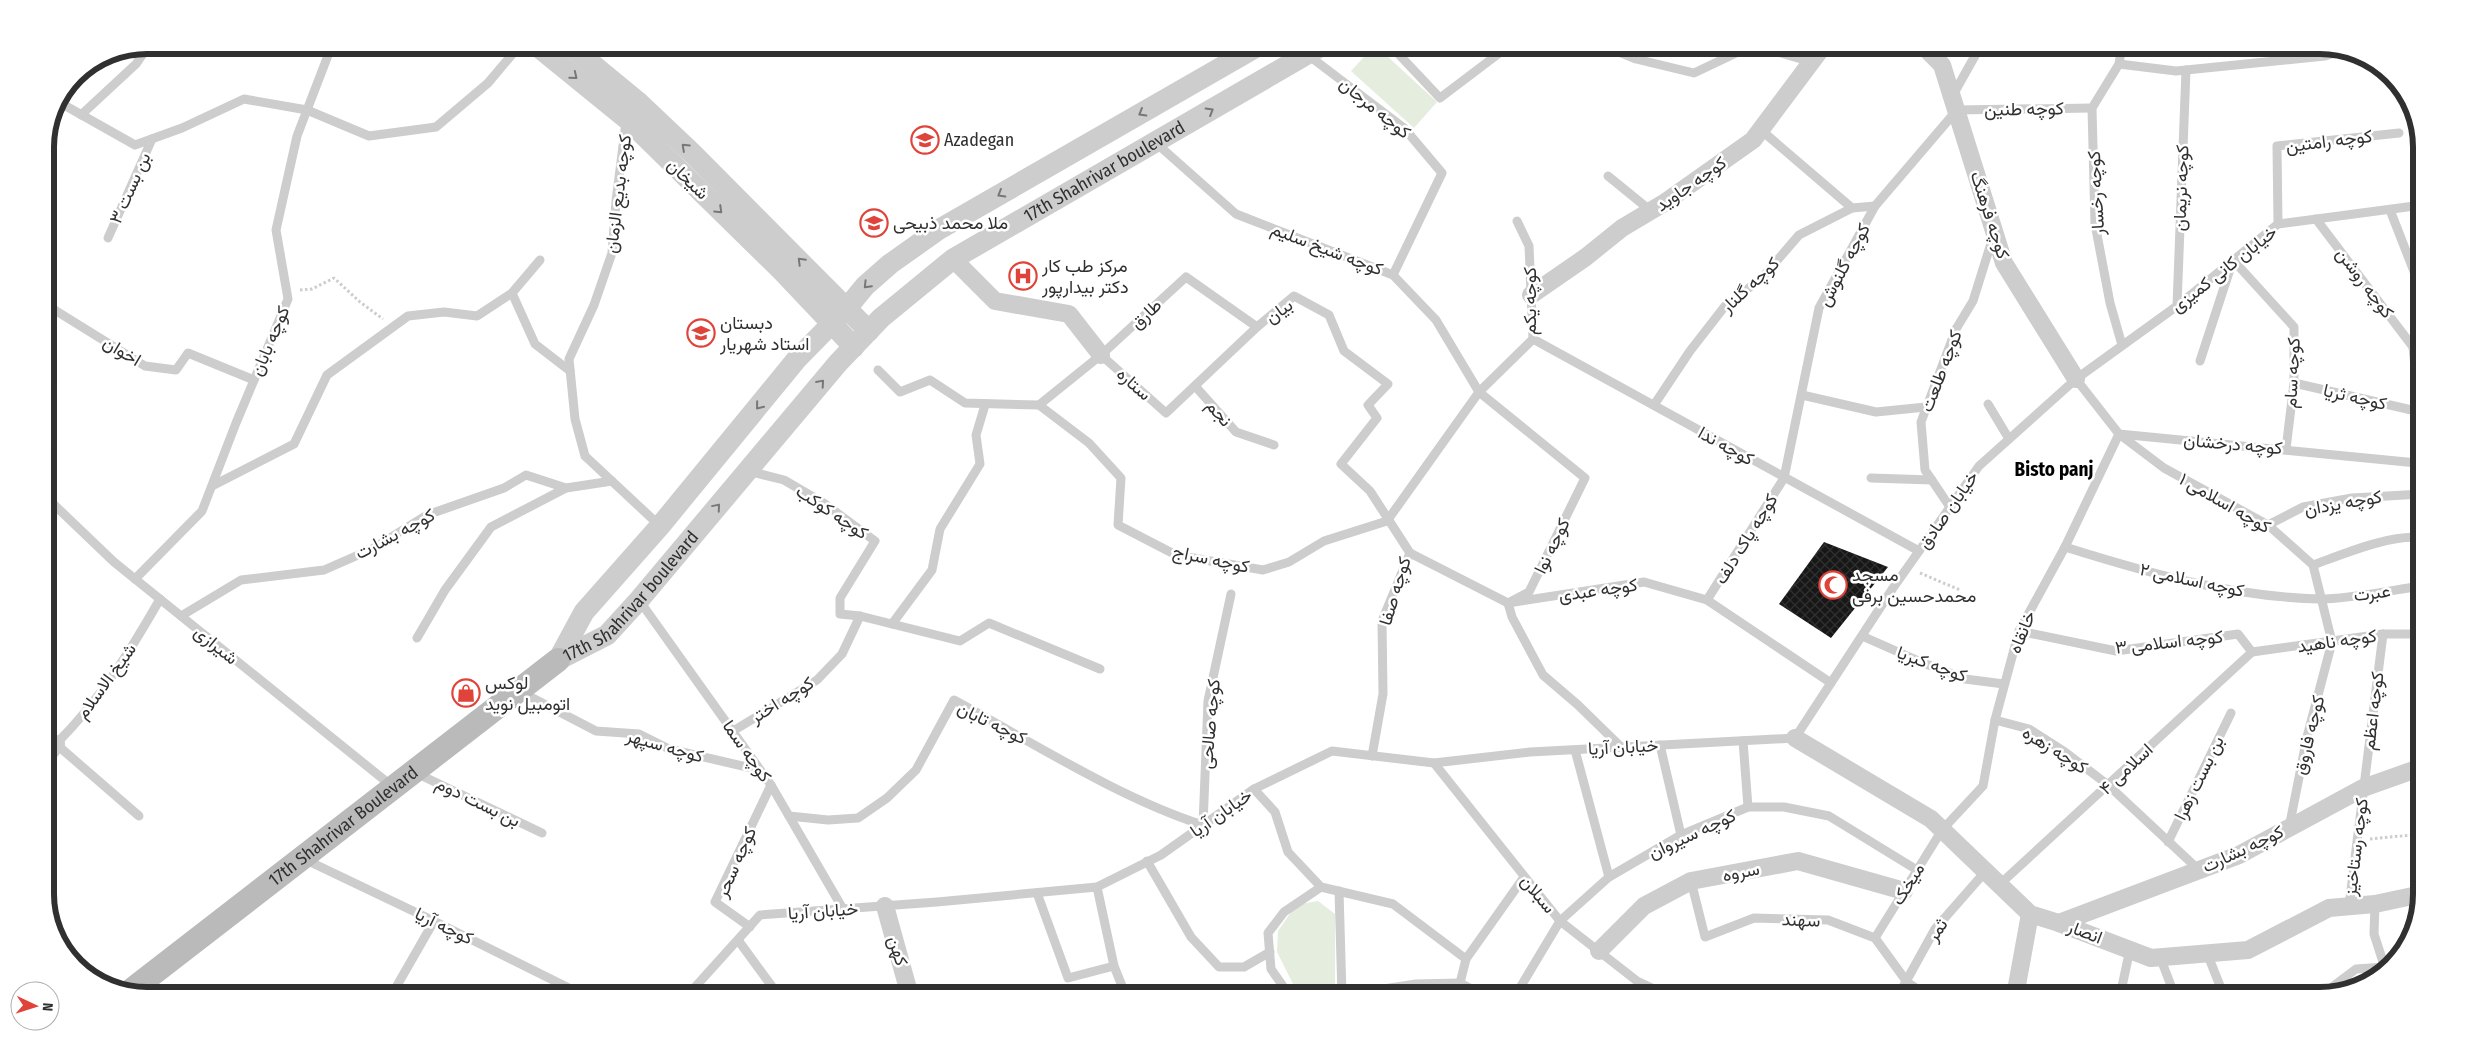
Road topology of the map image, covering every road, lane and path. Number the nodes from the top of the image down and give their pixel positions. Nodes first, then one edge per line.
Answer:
1 (143, 54) edge
2 (329, 54) edge
3 (512, 54) edge
4 (547, 54) edge
5 (580, 54) edge
6 (1244, 54) edge
7 (1307, 54) edge
8 (1321, 54) edge
9 (1398, 54) edge
10 (1498, 54) edge
11 (1624, 54) edge
12 (1734, 54) edge
13 (1788, 54) edge
14 (1817, 54) edge
15 (1931, 54) edge
16 (1977, 54) edge
17 (2121, 54) edge
18 (2330, 55) edge
19 (1811, 62) junction
20 (2119, 64) junction
21 (2186, 70) junction
22 (1954, 103) junction
23 (64, 105) edge
24 (2092, 108) junction
25 (307, 110) junction
26 (81, 114) junction
27 (627, 120) junction
28 (1761, 130) junction
29 (2399, 133) dead end
30 (152, 139) junction
31 (1156, 143) junction
32 (1608, 176) dead end
33 (1875, 206) junction
34 (2413, 206) edge
35 (1852, 208) junction
36 (2390, 210) junction
37 (1651, 211) junction
38 (2316, 219) junction
39 (1517, 221) dead end
40 (2278, 224) junction
41 (1994, 233) junction
42 (108, 238) dead end
43 (953, 259) junction
44 (540, 260) dead end
45 (2233, 260) junction
46 (2413, 269) edge
47 (1393, 275) junction
48 (287, 291) junction
49 (512, 293) junction
50 (1531, 295) junction
51 (2176, 306) junction
52 (847, 308) junction
53 (54, 310) edge
54 (832, 323) junction
55 (394, 326) junction
56 (1257, 327) junction
57 (869, 331) junction
58 (1533, 340) junction
59 (2122, 345) junction
60 (854, 347) junction
61 (2413, 347) edge
62 (1101, 356) junction
63 (2200, 361) dead end
64 (878, 370) dead end
65 (570, 371) junction
66 (2076, 379) junction
67 (254, 380) junction
68 (2294, 383) junction
69 (1388, 384) joint
70 (1194, 386) junction
71 (1479, 392) junction
72 (1802, 395) junction
73 (1988, 404) dead end
74 (985, 405) junction
75 (1039, 405) junction
76 (1654, 405) junction
77 (1926, 407) junction
78 (2413, 411) edge
79 (1166, 413) joint
80 (2119, 434) junction
81 (2009, 440) junction
82 (1274, 445) dead end
83 (2286, 448) junction
84 (2413, 463) edge
85 (747, 470) junction
86 (1585, 478) joint
87 (1784, 478) junction
88 (1871, 478) dead end
89 (1932, 480) junction
90 (612, 481) junction
91 (212, 486) junction
92 (566, 488) junction
93 (2413, 493) edge
94 (54, 504) edge
95 (1950, 507) junction
96 (1388, 520) junction
97 (2268, 525) junction
98 (660, 526) junction
99 (2413, 536) edge
100 (2065, 547) junction
101 (1919, 552) junction
102 (1410, 553) junction
103 (2313, 565) junction
104 (1907, 568) junction
105 (135, 579) junction
106 (2413, 587) edge
107 (1960, 590) dead end
108 (1231, 594) dead end
109 (160, 599) junction
110 (2322, 599) junction
111 (639, 600) junction
112 (1707, 600) junction
113 (1508, 604) junction
114 (181, 616) junction
115 (860, 616) junction
116 (892, 624) junction
117 (2019, 631) junction
118 (2383, 634) junction
119 (2413, 634) edge
120 (1862, 636) junction
121 (417, 638) dead end
122 (2332, 642) junction
123 (2252, 652) junction
124 (558, 660) junction
125 (1100, 669) dead end
126 (1831, 682) junction
127 (2004, 684) junction
128 (518, 691) junction
129 (2231, 713) dead end
130 (1995, 720) junction
131 (733, 731) junction
132 (1795, 738) junction
133 (1743, 741) junction
134 (56, 744) junction
135 (1660, 745) junction
136 (54, 747) edge
137 (1621, 747) junction
138 (1575, 750) junction
139 (1372, 756) junction
140 (1434, 763) junction
141 (2413, 769) edge
142 (760, 770) junction
143 (413, 771) junction
144 (771, 785) junction
145 (2108, 785) junction
146 (393, 787) junction
147 (2363, 788) junction
148 (1254, 789) junction
149 (1748, 808) junction
150 (139, 816) dead end
151 (789, 816) junction
152 (1203, 825) junction
153 (2289, 828) junction
154 (1942, 830) junction
155 (542, 833) dead end
156 (1681, 835) junction
157 (2413, 835) edge
158 (2357, 840) junction
159 (2168, 842) junction
160 (302, 858) junction
161 (1148, 861) junction
162 (1917, 870) junction
163 (2199, 870) junction
164 (1985, 872) junction
165 (1609, 876) junction
166 (1524, 877) junction
167 (1691, 881) junction
168 (1999, 885) junction
169 (1097, 887) junction
170 (1321, 887) junction
171 (1339, 891) junction
172 (1904, 891) junction
173 (1037, 893) junction
174 (2413, 896) edge
175 (2375, 904) junction
176 (885, 906) junction
177 (2349, 906) junction
178 (843, 909) junction
179 (2030, 914) junction
180 (434, 920) junction
181 (1560, 921) junction
182 (2059, 923) junction
183 (750, 927) junction
184 (1875, 938) junction
185 (738, 940) junction
186 (2130, 949) junction
187 (1599, 951) junction
188 (1270, 952) junction
189 (2207, 953) junction
190 (2160, 957) junction
191 (1466, 959) junction
192 (2383, 962) edge
193 (1114, 966) junction
194 (2376, 968) edge
195 (1460, 982) junction
196 (1908, 982) junction
197 (136, 986) edge
198 (2334, 986) edge
199 (396, 987) edge
200 (567, 987) edge
201 (695, 987) edge
202 (772, 987) edge
203 (908, 987) edge
204 (1122, 987) edge
205 (1284, 987) edge
206 (1340, 987) edge
207 (1395, 987) edge
208 (1469, 987) edge
209 (1520, 987) edge
210 (1650, 987) edge
211 (1904, 987) edge
212 (1915, 987) edge
213 (2017, 987) edge
214 (2122, 987) edge
215 (2172, 987) edge
216 (2220, 987) edge

1 - 26 lane
2 - 25 lane, کوچه بابان
3 - 25 lane
4 -> 27 street, شیخان
52 -> 5 street, شیخان
6 -> 52 street, 17th Shahrivar boulevard
31 -> 7 street, 17th Shahrivar boulevard
8 - 47 lane, کوچه مرجان
9 - 10 lane
11 - 12 lane
13 - 19 lane
14 - 19 street, کوچه جاوید
15 - 22 street, کوچه فرهنگ
16 - 22 lane, کوچه گلنوش
17 - 20 lane
18 - 21 lane
19 - 28 street, کوچه جاوید
20 - 21 lane
20 - 24 lane
21 - 51 lane, کوچه نریمان
22 - 24 lane, کوچه طنین
22 - 33 lane, کوچه گلنوش
22 - 41 street, کوچه فرهنگ
23 - 26 lane
24 - 59 lane, کوچه رخسار
25 - 30 lane
25 - 48 lane, کوچه بابان
26 - 30 lane
27 -> 54 street, شیخان
27 - 65 lane, کوچه بدیع الزمان
28 - 35 lane
28 - 37 street, کوچه جاوید
29 - 40 lane, کوچه رامتین
30 - 42 lane, بن بست ۳
31 - 43 street, 17th Shahrivar boulevard
31 - 47 lane, کوچه شیخ سلیم
32 - 37 lane
33 - 35 lane, کوچه گلنار
33 - 72 lane, کوچه گلنوش
34 - 36 lane, خیابان کانی کمیزی
35 - 76 lane, کوچه گلنار
36 - 38 lane, خیابان کانی کمیزی
36 - 46 lane
37 - 50 street, کوچه جاوید
38 - 40 lane, خیابان کانی کمیزی
38 - 61 lane, کوچه روشن
39 - 50 lane, کوچه یکم
40 - 45 lane, خیابان کانی کمیزی
41 - 66 street, کوچه فرهنگ
41 - 77 lane, کوچه طلعت
43 - 57 street, 17th Shahrivar boulevard
43 - 62 street
44 - 49 lane
45 - 51 lane, خیابان کانی کمیزی
45 - 63 lane
45 - 68 lane, کوچه سام
47 - 71 lane, کوچه شیخ سلیم
48 - 55 path
48 - 67 lane, کوچه بابان
49 - 55 lane
49 - 65 lane
50 - 58 lane, کوچه یکم
51 - 59 lane, خیابان کانی کمیزی
52 - 54 street, 17th Shahrivar boulevard
52 - 57 street, شیخان
53 - 67 lane, اخوان
54 - 60 street, شیخان
54 -> 98 street, 17th Shahrivar boulevard
55 - 91 lane
56 - 62 lane, طارق
56 - 69 lane, بیان
56 - 70 lane, بیان
57 - 60 street, 17th Shahrivar boulevard
58 - 71 lane, کوچه یکم
58 - 76 lane, کوچه ندا
59 - 66 lane, خیابان کانی کمیزی
85 -> 60 street, 17th Shahrivar boulevard
62 - 75 lane, طارق
62 - 79 lane, ستاره
64 - 74 lane
65 - 90 lane, کوچه بدیع الزمان
66 - 80 lane
66 - 81 lane, خیابان صادق
67 - 91 lane, کوچه بابان
68 - 78 lane, کوچه ثریا
68 - 83 lane, کوچه سام
69 - 96 lane, کوچه صفا
70 - 79 lane, بیان
70 - 82 lane, نجم
71 - 86 lane, کوچه شیخ سلیم
71 - 96 lane
72 - 77 lane
72 - 87 lane, کوچه گلنوش
73 - 81 lane
74 - 75 lane
74 - 116 lane
75 - 96 lane, کوچه سراج
76 - 87 lane, کوچه ندا
77 - 89 lane, کوچه طلعت
80 - 83 lane, کوچه درخشان
80 - 97 lane, کوچه اسلامی ۱
80 - 100 lane, خانقاه
81 - 95 lane, خیابان صادق
83 - 84 lane, کوچه درخشان
111 -> 85 street, 17th Shahrivar boulevard
85 - 115 lane, کوچه کوکب
86 - 113 lane, کوچه نوا
87 - 101 lane, کوچه ندا
87 - 112 lane, کوچه پاک دلف
88 - 89 lane
89 - 95 lane, کوچه طلعت
90 - 92 lane, کوچه بشارت
90 - 98 lane, کوچه بدیع الزمان
91 - 105 lane, کوچه بابان
92 - 114 lane, کوچه بشارت
92 - 121 lane
93 - 97 lane, کوچه یزدان
94 - 105 lane, شیرازی
95 - 101 lane, خیابان صادق
96 - 102 lane, کوچه صفا
97 - 103 lane, کوچه اسلامی ۱
98 - 124 street, 17th Shahrivar boulevard
99 - 103 lane
100 - 110 lane, کوچه اسلامی ۲
100 - 117 lane, خانقاه
101 - 104 lane, خیابان صادق
102 - 113 lane
102 - 139 lane, کوچه صفا
103 - 110 lane
104 - 107 path
104 - 120 lane, خیابان صادق
105 - 109 lane, شیرازی
106 - 110 lane, عبرت
108 - 152 lane, کوچه صالحی
109 - 114 lane, شیرازی
109 - 134 lane, شیخ الاسلام
110 - 122 lane
111 - 124 street, 17th Shahrivar boulevard
111 - 131 lane, کوچه سما
112 - 113 lane, کوچه عبدی
112 - 126 lane, کوچه عبدی
113 - 137 lane
114 - 146 lane, شیرازی
115 - 116 lane
115 - 131 lane, کوچه اختر
116 - 125 lane
117 - 123 lane, کوچه اسلامی ۳
117 - 127 lane, خانقاه
118 - 119 lane, کوچه ناهید
118 - 122 lane, کوچه ناهید
118 - 147 lane, کوچه اعظم
120 - 126 lane, خیابان صادق
120 - 127 lane, کوچه کبریا
122 - 123 lane, کوچه ناهید
122 - 153 lane, کوچه فاروق
123 - 145 lane, اسلامی ۴
124 - 128 main road, 17th Shahrivar Boulevard
126 - 132 lane, خیابان صادق
127 - 130 lane, خانقاه
128 - 142 lane, کوچه سپهر
128 - 143 main road, 17th Shahrivar Boulevard
129 - 159 lane, بن بست زهرا
130 - 145 lane, کوچه زهره
130 - 154 lane, خانقاه
131 - 142 lane, کوچه سما
132 - 133 lane, خیابان آریا
132 - 154 street, انصار
133 - 135 lane, خیابان آریا
133 - 149 lane
134 - 136 street, شیخ الاسلام
134 - 150 lane
135 - 137 lane, خیابان آریا
135 - 156 lane
137 - 138 lane, خیابان آریا
138 - 140 lane, خیابان آریا
138 - 165 lane
139 - 140 lane, خیابان آریا
139 - 148 lane, خیابان آریا
140 - 166 lane, سبلان
141 - 147 street, کوچه بشارت
142 - 144 lane, کوچه سما
143 - 146 main road, 17th Shahrivar Boulevard
143 - 155 lane, بن بست دوم
144 - 151 lane, کوچه سما
144 - 183 lane, کوچه سحر
145 - 159 lane, کوچه زهره
145 - 168 lane, اسلامی ۴
146 - 160 main road, 17th Shahrivar Boulevard
147 - 153 street, کوچه بشارت
147 - 158 lane, کوچه رستاخیز
148 - 152 lane, خیابان آریا
148 - 170 lane
149 - 156 lane, کوچه سیروان
149 - 162 lane, کوچه سیروان
151 - 152 lane, کوچه تابان
151 - 178 lane, کوچه سما
152 - 161 lane, خیابان آریا
153 - 163 street, کوچه بشارت
154 - 162 lane, میخک
154 - 164 street, انصار
156 - 165 lane, کوچه سیروان
157 - 158 path
158 - 177 lane, کوچه رستاخیز
159 - 163 lane, کوچه زهره
160 - 180 lane, کوچه آریا
160 - 197 main road, 17th Shahrivar Boulevard
161 - 169 lane, خیابان آریا
161 - 188 lane
162 - 172 lane, میخک
163 - 182 street, کوچه بشارت
164 - 168 street, انصار
164 - 196 lane, ثمر
165 - 181 lane, کوچه سیروان
166 - 181 lane, سبلان
166 - 191 lane
167 - 172 street, سروه
167 - 184 lane, سهند
167 - 187 street, سروه
168 - 179 street, انصار
169 - 173 lane, خیابان آریا
169 - 193 lane
170 - 171 lane
170 - 188 lane
171 - 191 lane
171 - 206 lane
172 - 184 lane, میخک
173 - 176 lane, خیابان آریا
173 - 193 lane
174 - 175 street, انصار
175 - 177 street, انصار
175 - 192 lane
176 - 178 lane, خیابان آریا
176 - 203 street, کهن
177 - 189 street, انصار
178 - 183 lane, خیابان آریا
179 - 182 street, انصار
179 - 213 street
180 - 199 lane
180 - 200 lane, کوچه آریا
181 - 187 lane, سبلان
181 - 209 lane, کوچه سیروان
182 - 186 street, انصار
183 - 185 lane, خیابان آریا
184 - 196 lane
185 - 201 lane, خیابان آریا
185 - 202 lane
186 - 190 street, انصار
186 - 214 lane
187 - 210 lane, سبلان
188 - 205 lane
189 - 190 street, انصار
189 - 216 lane
190 - 215 lane
191 - 195 lane
193 - 204 lane
194 - 198 lane
195 - 207 lane
195 - 208 lane
196 - 211 lane, ثمر
196 - 212 lane

